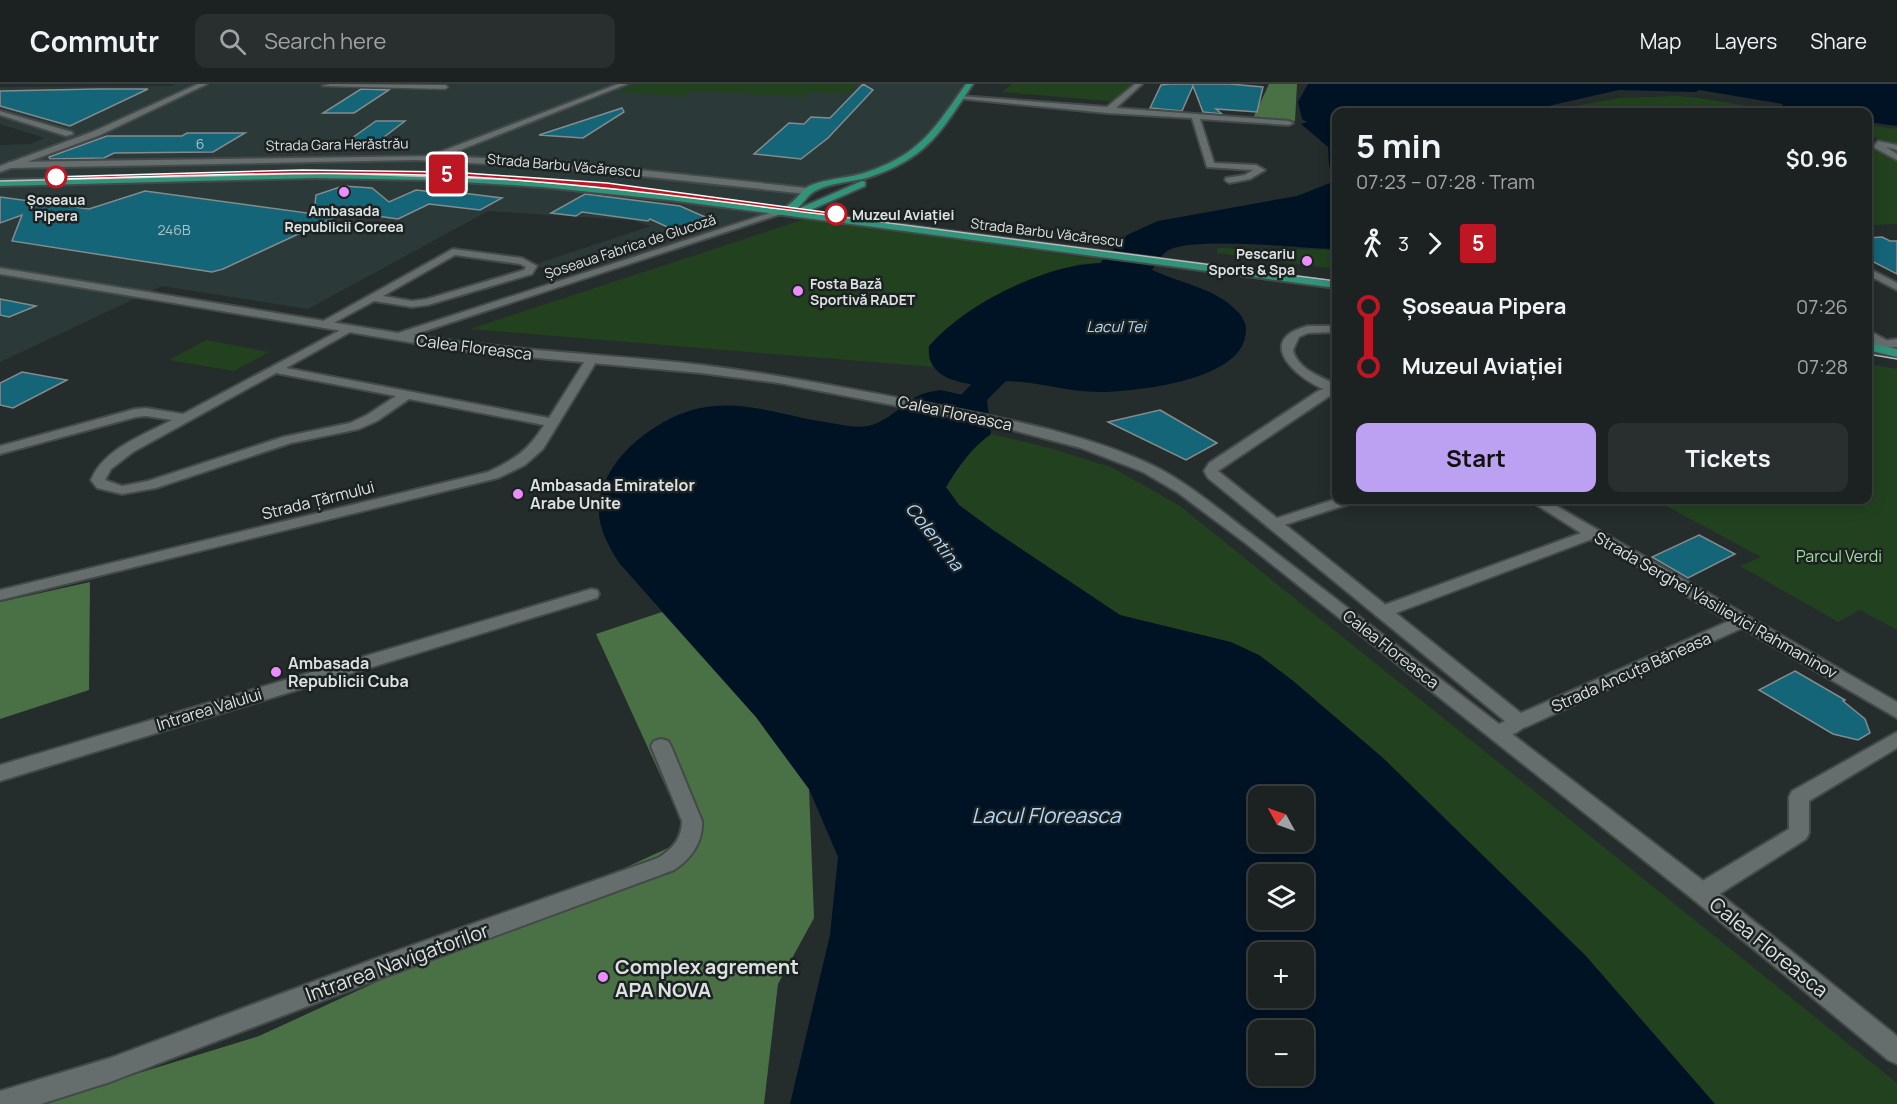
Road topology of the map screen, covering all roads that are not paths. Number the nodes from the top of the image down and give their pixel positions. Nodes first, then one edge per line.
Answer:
1 (183, 84) edge
2 (194, 84) edge
3 (204, 84) edge
4 (328, 84) edge
5 (624, 84) edge
6 (970, 84) edge
7 (978, 84) edge
8 (1139, 84) edge
9 (445, 87) dead end
10 (964, 99) junction
11 (1107, 111) junction
12 (0, 113) edge
13 (1196, 117) junction
14 (1289, 123) dead end
15 (69, 135) junction
16 (1897, 148) edge
17 (435, 157) junction
18 (1897, 157) edge
19 (2, 165) edge
20 (0, 177) edge
21 (1228, 180) dead end
22 (838, 182) junction
23 (0, 183) edge
24 (807, 191) junction
25 (837, 195) junction
26 (809, 208) junction
27 (795, 210) junction
28 (782, 212) junction
29 (1067, 246) junction
30 (1180, 261) junction
31 (0, 271) edge
32 (1872, 273) edge
33 (1332, 277) edge
34 (1332, 284) edge
35 (1897, 287) edge
36 (372, 297) junction
37 (468, 321) junction
38 (322, 325) junction
39 (348, 329) junction
40 (1332, 330) edge
41 (1872, 335) edge
42 (397, 337) junction
43 (416, 340) junction
44 (1891, 344) edge
45 (1872, 346) edge
46 (462, 347) junction
47 (1872, 347) edge
48 (1897, 353) edge
49 (1872, 358) edge
50 (592, 359) junction
51 (1897, 363) edge
52 (274, 369) junction
53 (1332, 387) edge
54 (1332, 391) edge
55 (406, 395) junction
56 (185, 418) junction
57 (554, 423) junction
58 (0, 450) edge
59 (1335, 504) edge
60 (1543, 504) edge
61 (1273, 525) junction
62 (1594, 534) junction
63 (47, 584) junction
64 (0, 587) edge
65 (591, 594) dead end
66 (0, 595) edge
67 (1382, 612) junction
68 (1743, 621) junction
69 (1498, 705) junction
70 (1897, 711) edge
71 (1519, 723) junction
72 (1492, 729) junction
73 (1897, 738) edge
74 (661, 746) dead end
75 (0, 772) edge
76 (1702, 892) junction
77 (1897, 1052) edge
78 (0, 1104) edge

1 - 15 street
2 - 19 street
3 - 19 street
4 - 9 street
5 - 17 street
6 - 10 main road, Șoseaua Fabrica de Glucoză
7 - 10 main road, Șoseaua Fabrica de Glucoză
8 - 11 street
10 - 11 street
10 - 22 main road, Șoseaua Fabrica de Glucoză
10 - 25 main road, Șoseaua Fabrica de Glucoză
11 - 13 street
12 - 15 street
13 - 14 street
13 - 21 street
15 - 19 street
16 - 18 street
17 - 19 street, Strada Gara Herăstrău
17 - 24 street, Strada Gara Herăstrău
20 - 27 main road, Strada Barbu Văcărescu
22 - 24 main road, Șoseaua Fabrica de Glucoză
22 - 25 main road
23 - 28 main road, Strada Barbu Văcărescu
24 - 27 main road
25 - 26 main road, Șoseaua Fabrica de Glucoză
26 - 27 main road, Șoseaua Fabrica de Glucoză
26 - 29 main road, Strada Barbu Văcărescu
27 - 28 main road, Strada Barbu Văcărescu
27 - 29 main road, Strada Barbu Văcărescu
27 - 37 street, Șoseaua Fabrica de Glucoză
28 - 42 street, Șoseaua Fabrica de Glucoză
29 - 30 main road, Strada Barbu Văcărescu
30 - 33 main road, Strada Barbu Văcărescu
30 - 34 main road, Strada Barbu Văcărescu
31 - 38 street, Calea Floreasca
32 - 35 street
36 - 36 street
36 - 38 street
37 - 43 street, Șoseaua Fabrica de Glucoză
37 - 46 street
38 - 39 street, Calea Floreasca
39 - 42 street, Calea Floreasca
39 - 52 street
40 - 53 street
41 - 44 street
42 - 43 street, Calea Floreasca
43 - 46 street, Calea Floreasca
44 - 45 street
46 - 50 street, Calea Floreasca
47 - 48 main road
49 - 51 main road
50 - 57 street, Strada Țărmului
50 - 72 street, Calea Floreasca
52 - 55 street
52 - 56 street
54 - 61 street, Calea Floreasca
55 - 56 street
55 - 57 street
56 - 58 street
57 - 63 street, Strada Țărmului
59 - 61 street
60 - 62 street, Strada Serghei Vasilievici Rahmaninov
61 - 67 street, Calea Floreasca
62 - 67 street
62 - 68 street, Strada Serghei Vasilievici Rahmaninov
63 - 64 street
63 - 66 street, Strada Țărmului
65 - 75 street, Intrarea Valului
67 - 69 street, Calea Floreasca
68 - 70 street, Strada Serghei Vasilievici Rahmaninov
68 - 71 street, Strada Ancuța Băneasa
69 - 71 street, Calea Floreasca
69 - 72 street
71 - 72 street
72 - 76 street, Calea Floreasca
73 - 76 street
74 - 78 street, Intrarea Navigatorilor
76 - 77 street, Calea Floreasca

